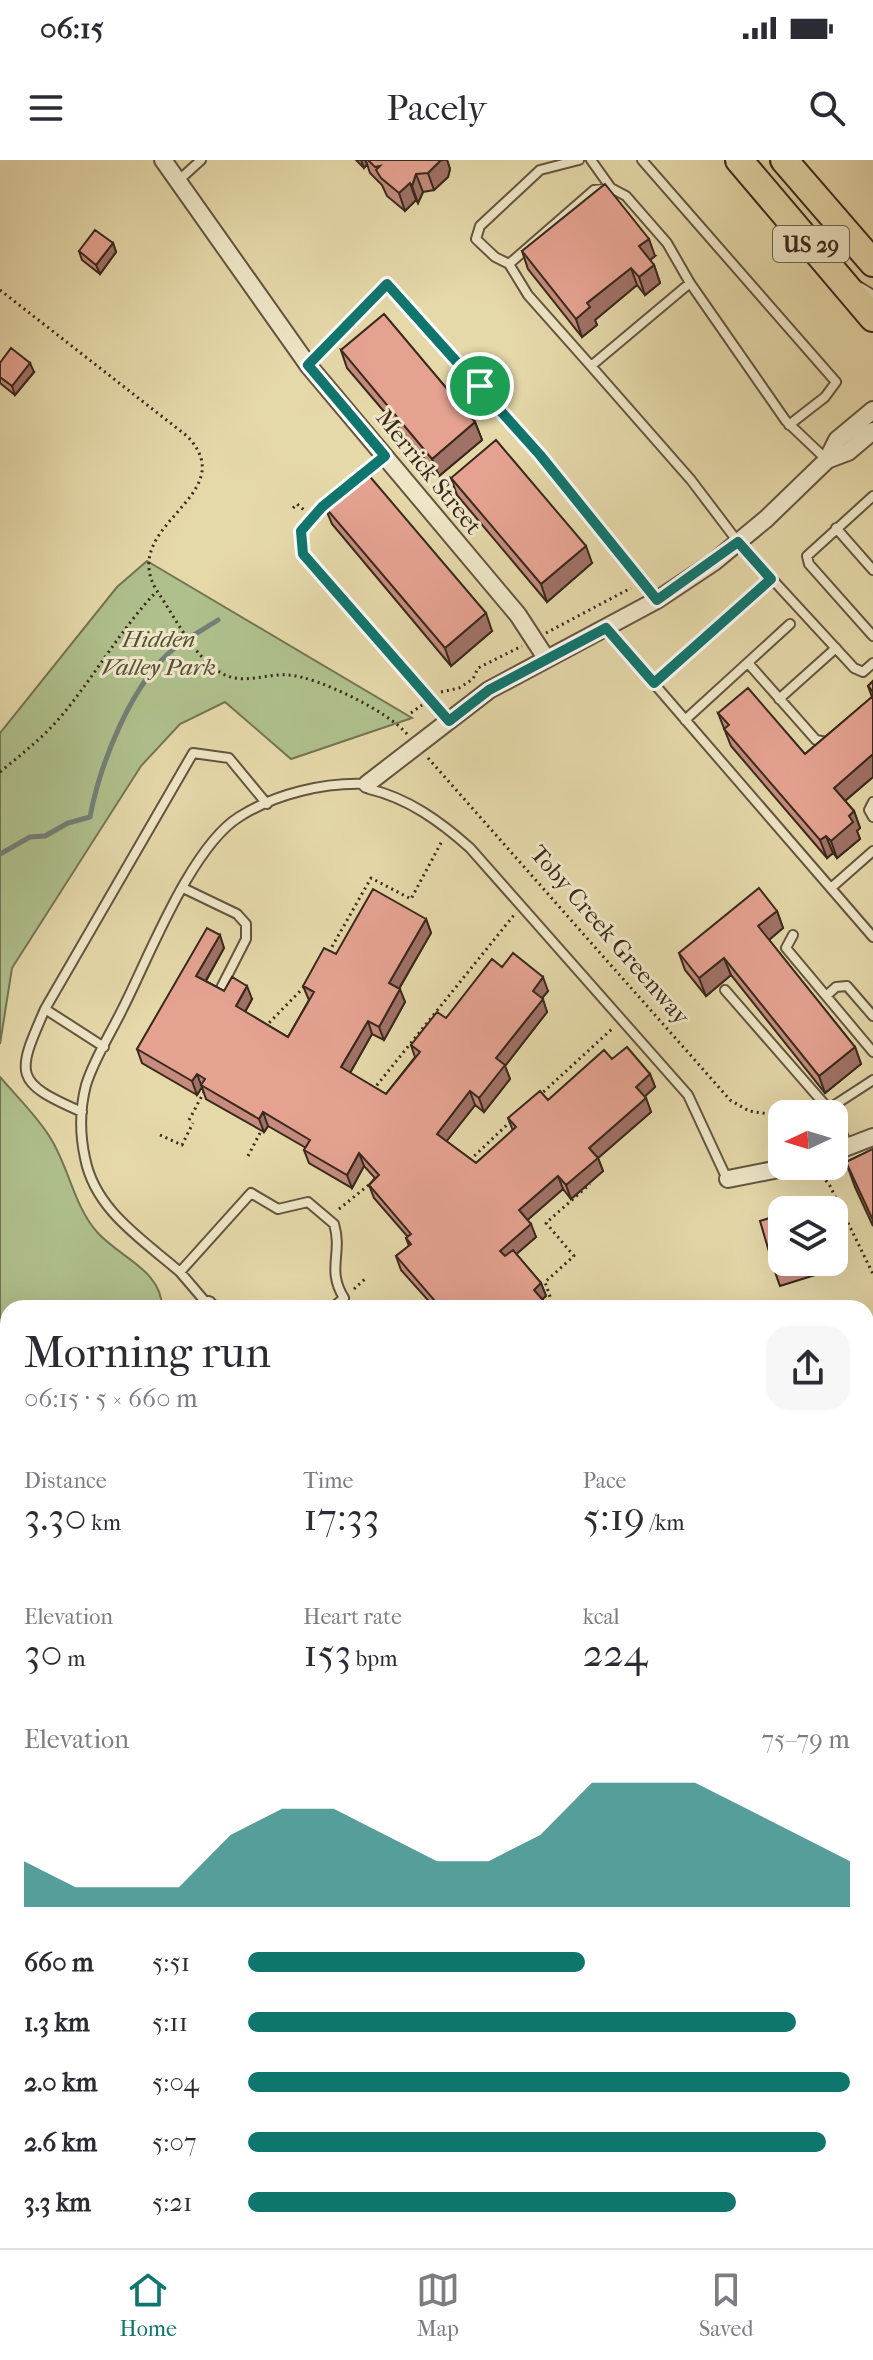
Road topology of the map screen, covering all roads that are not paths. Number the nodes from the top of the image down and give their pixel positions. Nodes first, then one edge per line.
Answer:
1 (163, 160) edge
2 (201, 160) edge
3 (579, 160) edge
4 (591, 160) edge
5 (642, 160) edge
6 (739, 160) edge
7 (784, 160) edge
8 (178, 181) junction
9 (611, 188) junction
10 (873, 263) edge
11 (509, 264) junction
12 (832, 269) junction
13 (690, 283) junction
14 (873, 295) edge
15 (873, 318) edge
16 (308, 365) junction
17 (591, 366) junction
18 (873, 410) edge
19 (789, 425) junction
20 (873, 431) edge
21 (385, 456) junction
22 (827, 460) junction
23 (872, 498) edge
24 (836, 528) junction
25 (738, 542) junction
26 (873, 570) edge
27 (771, 579) junction
28 (657, 600) junction
29 (790, 624) dead end
30 (606, 628) junction
31 (873, 636) edge
32 (836, 648) junction
33 (546, 658) junction
34 (748, 663) junction
35 (873, 663) edge
36 (654, 683) junction
37 (779, 699) junction
38 (685, 720) junction
39 (449, 721) junction
40 (838, 732) edge
41 (367, 784) junction
42 (873, 802) edge
43 (267, 804) junction
44 (873, 817) edge
45 (873, 851) edge
46 (183, 888) junction
47 (831, 888) junction
48 (793, 935) dead end
49 (873, 937) edge
50 (221, 988) edge
51 (725, 990) dead end
52 (826, 996) junction
53 (45, 1009) junction
54 (873, 1016) edge
55 (104, 1047) junction
56 (873, 1052) edge
57 (873, 1080) edge
58 (821, 1100) edge
59 (848, 1100) edge
60 (82, 1112) junction
61 (873, 1137) edge
62 (848, 1146) edge
63 (768, 1171) edge
64 (728, 1179) joint
65 (180, 1272) junction
66 (202, 1300) edge
67 (342, 1300) edge

1 - 8 street, Merrick Street
2 - 8 lane
3 - 11 lane
4 - 9 lane
5 - 19 lane
6 - 12 main road, US 29
7 - 10 main road, US 29
8 - 16 street, Merrick Street
9 - 11 lane
9 - 13 lane
11 - 17 lane
12 - 14 lane
12 - 15 main road, US 29
13 - 17 lane
13 - 19 lane
16 - 21 street, Merrick Street
16 - 28 lane
17 - 25 lane
18 - 22 street
19 - 22 lane
20 - 22 street
21 - 33 street, Merrick Street
21 - 39 lane
22 - 25 street
23 - 24 lane
24 - 26 lane
24 - 31 lane
25 - 27 lane
25 - 28 street
27 - 32 lane
27 - 36 lane
28 - 30 street
29 - 34 lane
30 - 33 street
30 - 36 lane
32 - 35 lane
32 - 37 lane
33 - 39 street
34 - 37 lane
34 - 38 lane
36 - 38 lane
37 - 40 lane
38 - 47 lane
39 - 41 street
41 - 43 lane
41 - 64 lane
42 - 44 lane
43 - 46 lane
43 - 53 lane
45 - 47 lane
46 - 50 lane
46 - 55 lane
47 - 49 lane
48 - 52 lane
51 - 58 lane
52 - 54 lane
52 - 56 lane
53 - 55 lane
53 - 60 lane
55 - 60 lane
57 - 59 lane
60 - 65 lane
61 - 62 street
63 - 64 street
65 - 66 lane
65 - 67 lane

